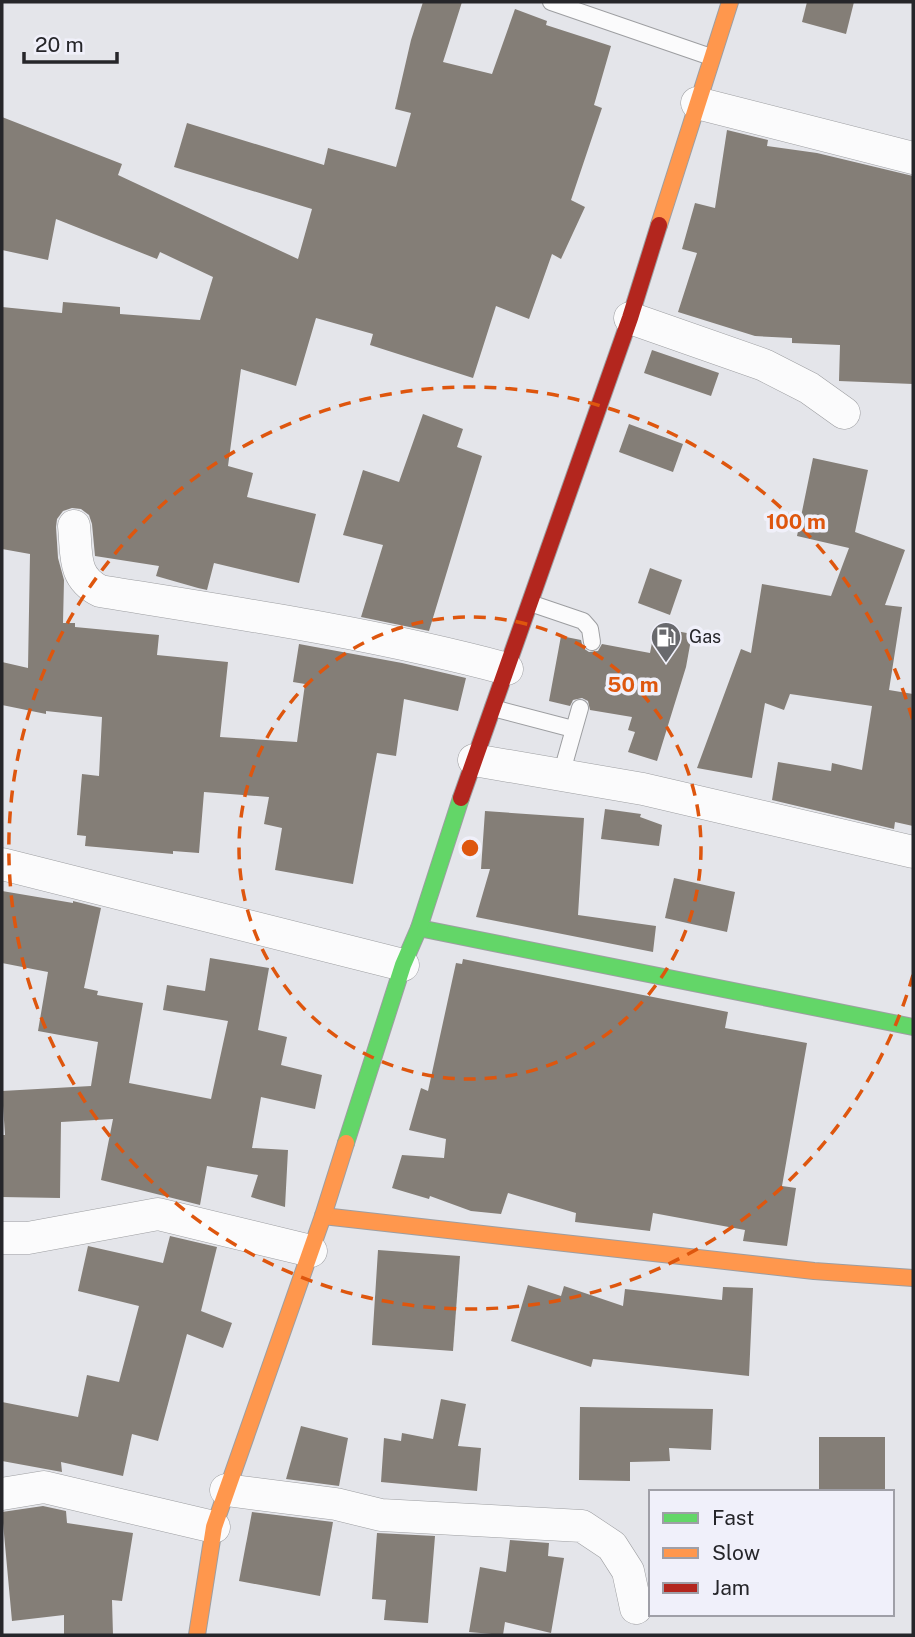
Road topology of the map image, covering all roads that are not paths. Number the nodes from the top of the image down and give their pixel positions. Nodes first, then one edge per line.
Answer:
1 (551, 2) edge
2 (730, 2) edge
3 (711, 57) junction
4 (697, 103) junction
5 (913, 158) edge
6 (630, 318) junction
7 (844, 413) dead end
8 (74, 526) dead end
9 (530, 603) junction
10 (592, 642) dead end
11 (506, 669) junction
12 (493, 708) junction
13 (580, 708) dead end
14 (573, 729) junction
15 (474, 760) junction
16 (561, 775) junction
17 (913, 852) edge
18 (2, 863) edge
19 (419, 928) junction
20 (403, 965) junction
21 (913, 1027) edge
22 (323, 1216) junction
23 (2, 1238) edge
24 (311, 1251) junction
25 (913, 1278) edge
26 (226, 1490) junction
27 (2, 1494) edge
28 (214, 1527) junction
29 (636, 1608) dead end
30 (197, 1635) edge

1 - 3 lane
2 - 3 main road
3 - 4 main road
4 - 5 street
4 - 6 main road
6 - 7 street
6 - 9 main road
8 - 11 street
9 - 10 lane
9 - 11 main road
11 - 12 main road
12 - 14 lane
12 - 15 main road
13 - 14 lane
14 - 16 lane
15 - 16 street
15 - 19 main road
16 - 17 street
18 - 20 street
19 - 20 main road
19 - 21 main road
20 - 22 main road
22 - 24 main road
22 - 25 main road
23 - 24 street
24 - 26 main road
26 - 28 main road
26 - 29 street
27 - 28 street
28 - 30 main road

